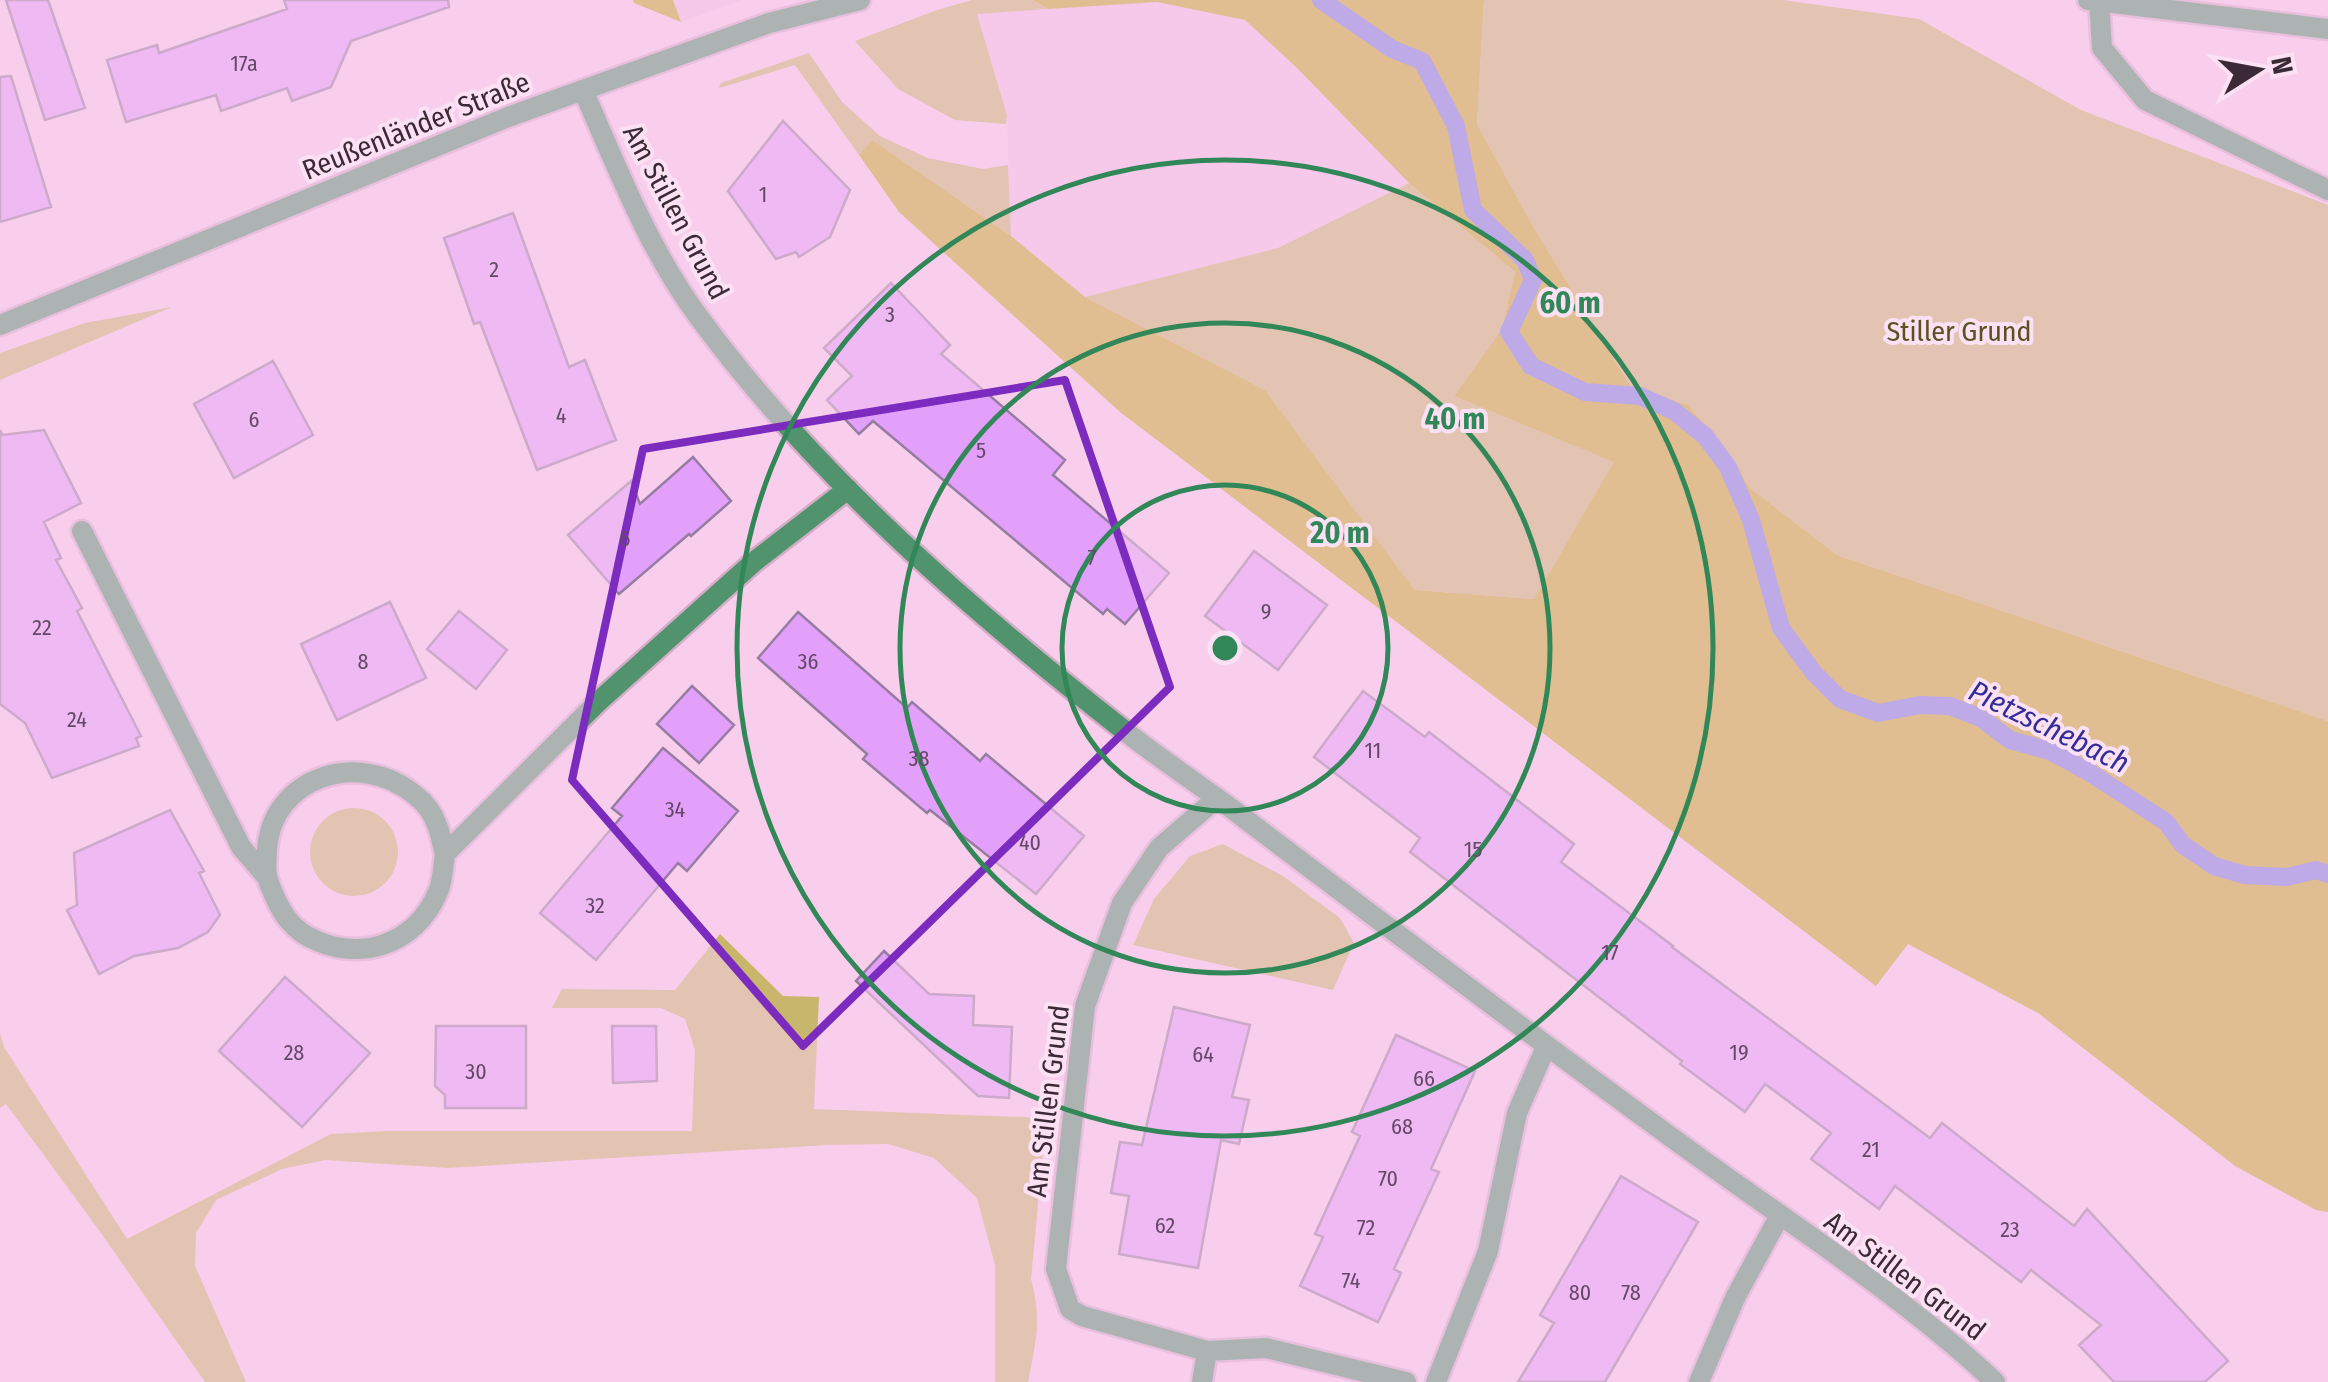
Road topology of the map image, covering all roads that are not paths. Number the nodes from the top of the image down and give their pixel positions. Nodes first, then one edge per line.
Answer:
1 (860, 0) edge
2 (2088, 0) edge
3 (2098, 1) edge
4 (2328, 29) edge
5 (584, 90) junction
6 (2328, 190) edge
7 (0, 325) edge
8 (848, 488) junction
9 (82, 531) dead end
10 (1216, 798) junction
11 (444, 854) junction
12 (266, 876) junction
13 (1546, 1046) junction
14 (1780, 1216) junction
15 (1207, 1351) junction
16 (1202, 1382) edge
17 (1406, 1382) edge
18 (1436, 1382) edge
19 (1699, 1382) edge
20 (1995, 1382) edge

1 - 5 street, Reußenländer Straße
2 - 3 street
3 - 4 street
3 - 6 street
5 - 7 street, Reußenländer Straße
5 - 8 street, Am Stillen Grund
8 - 10 street, Am Stillen Grund
8 - 11 street
9 - 12 street
10 - 13 street, Am Stillen Grund
10 - 15 street, Am Stillen Grund
11 - 12 street
11 - 12 street
13 - 14 street, Am Stillen Grund
13 - 18 street
14 - 19 street
14 - 20 street, Am Stillen Grund
15 - 16 street
15 - 17 street, Am Stillen Grund

